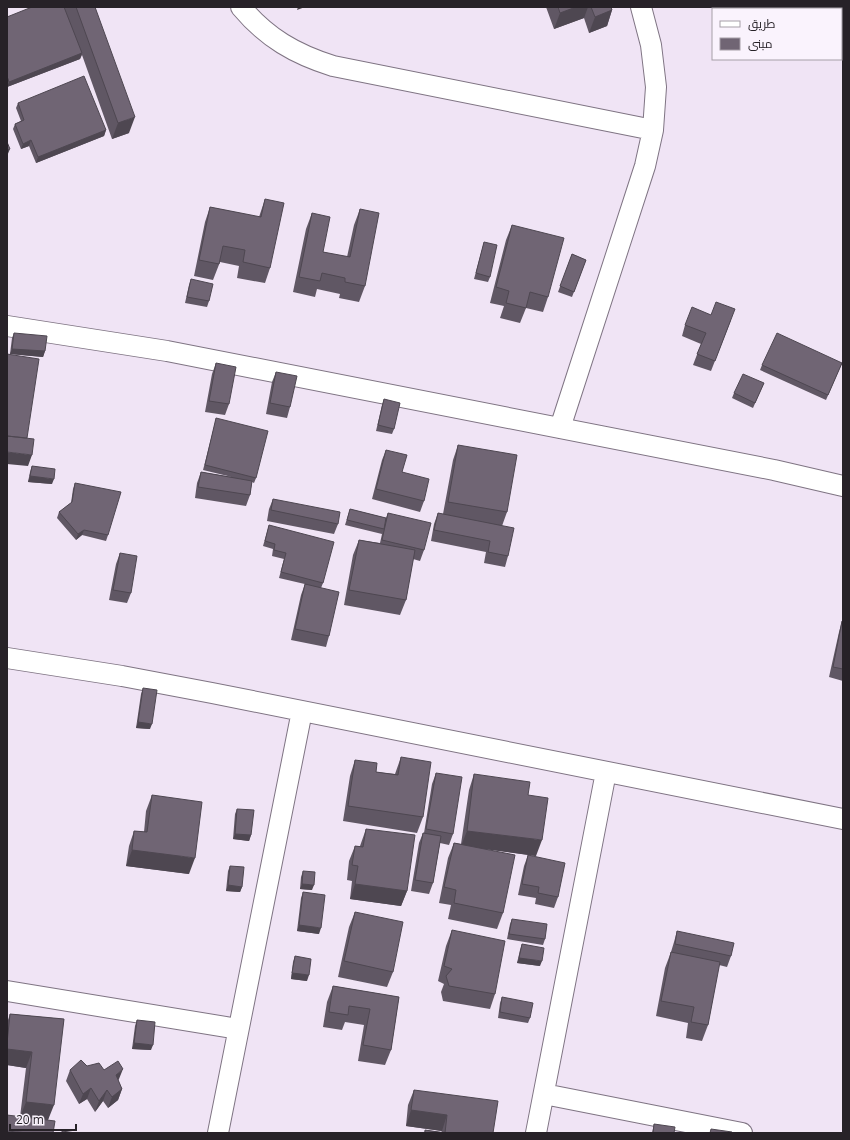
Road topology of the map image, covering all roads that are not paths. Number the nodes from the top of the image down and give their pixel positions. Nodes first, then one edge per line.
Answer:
1 (241, 7) edge
2 (641, 7) edge
3 (653, 130) junction
4 (7, 326) edge
5 (560, 428) junction
6 (843, 486) edge
7 (7, 658) edge
8 (302, 711) junction
9 (606, 772) junction
10 (843, 819) edge
11 (7, 991) edge
12 (238, 1029) junction
13 (544, 1094) junction
14 (218, 1133) edge
15 (536, 1133) edge
16 (742, 1133) edge

1 - 3 street
2 - 3 street
3 - 5 street
4 - 5 street
5 - 6 street
7 - 8 street
8 - 9 street
8 - 12 street
9 - 10 street
9 - 13 street
11 - 12 street
12 - 14 street
13 - 15 street
13 - 16 street

